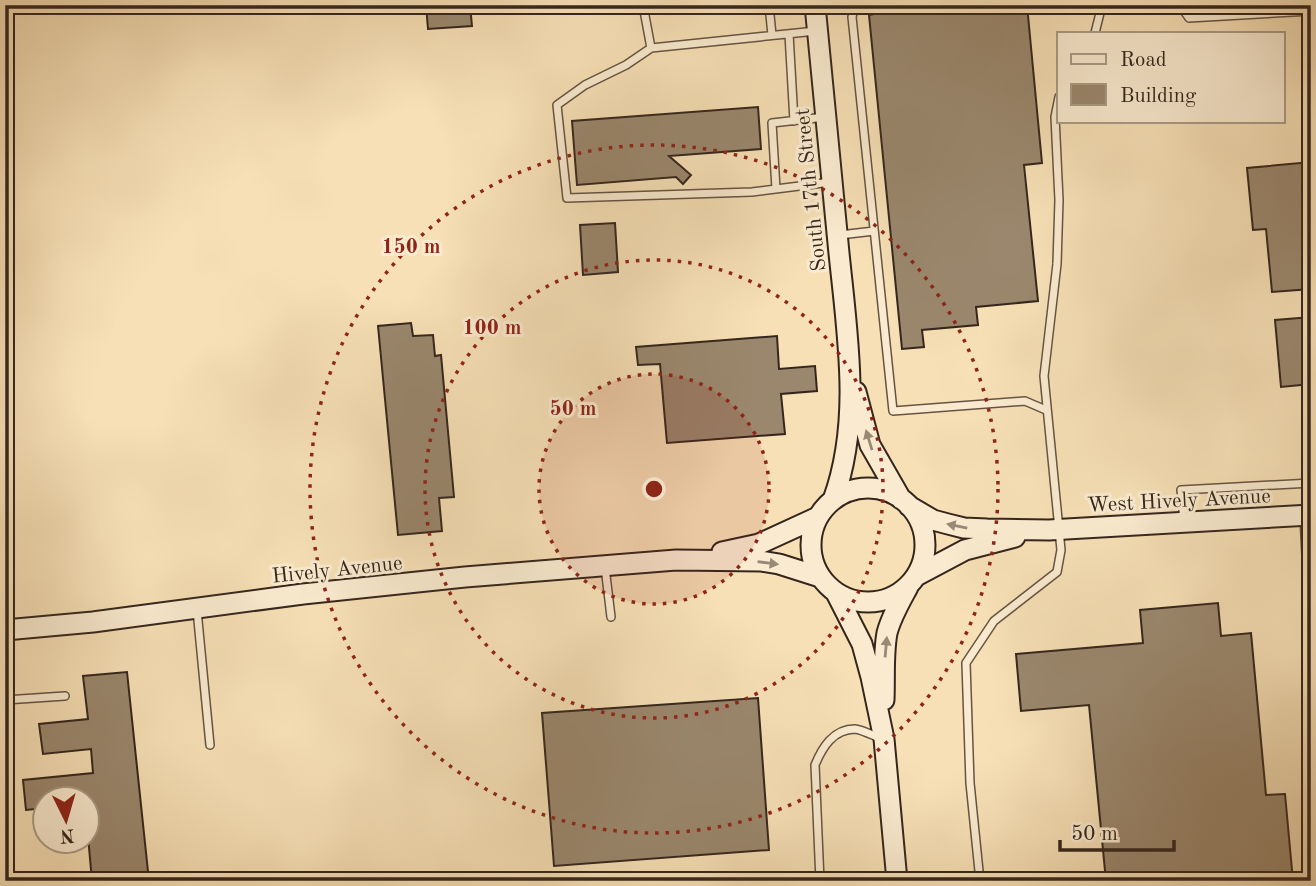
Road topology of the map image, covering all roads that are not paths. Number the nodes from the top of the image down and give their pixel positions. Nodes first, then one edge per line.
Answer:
1 (643, 5) edge
2 (769, 5) edge
3 (815, 5) edge
4 (855, 5) edge
5 (1101, 5) edge
6 (1180, 5) edge
7 (1311, 11) edge
8 (817, 31) junction
9 (1095, 32) edge
10 (789, 34) junction
11 (772, 35) junction
12 (651, 48) junction
13 (1057, 107) edge
14 (826, 117) junction
15 (794, 121) junction
16 (832, 182) junction
17 (776, 189) junction
18 (874, 231) junction
19 (837, 235) junction
20 (851, 371) junction
21 (1046, 410) junction
22 (1311, 482) edge
23 (833, 500) junction
24 (905, 503) junction
25 (1308, 515) edge
26 (818, 517) junction
27 (1184, 522) junction
28 (1054, 530) junction
29 (676, 560) junction
30 (605, 566) junction
31 (820, 577) junction
32 (913, 580) junction
33 (836, 593) junction
34 (197, 609) junction
35 (611, 617) dead end
36 (5, 630) edge
37 (1311, 652) edge
38 (65, 696) dead end
39 (5, 700) edge
40 (1311, 720) edge
41 (1311, 729) edge
42 (884, 739) junction
43 (210, 745) dead end
44 (5, 823) edge
45 (10, 881) edge
46 (820, 881) edge
47 (897, 881) edge
48 (980, 881) edge

1 - 12 lane
2 - 11 lane
3 - 8 street, South 17th Street
4 - 18 lane
5 - 9 lane
6 - 7 lane
8 - 10 lane
8 - 14 street, South 17th Street
10 - 11 lane
10 - 15 lane
11 - 12 lane
12 - 17 lane
13 - 21 lane
14 - 15 lane
14 - 16 street, South 17th Street
15 - 17 lane
16 - 17 lane
16 - 19 street, South 17th Street
18 - 19 lane
18 - 21 lane
19 - 20 street, South 17th Street
20 - 23 street
24 -> 20 street
21 - 28 lane
22 - 27 lane
23 - 24 street
23 - 26 street
28 -> 24 street
24 - 32 street
25 - 27 street, West Hively Avenue
25 - 37 lane
26 - 29 street, Hively Avenue
26 - 31 street
27 - 28 street, West Hively Avenue
28 - 32 street
28 - 48 lane
29 - 30 street, Hively Avenue
29 -> 31 street, Hively Avenue
30 - 34 street, Hively Avenue
30 - 35 lane
31 - 33 street
32 - 33 street
42 -> 32 street
33 - 42 street
34 - 36 street, Hively Avenue
34 - 43 lane
38 - 39 lane
40 - 41 lane
42 - 46 lane
42 - 47 street
44 - 45 lane

